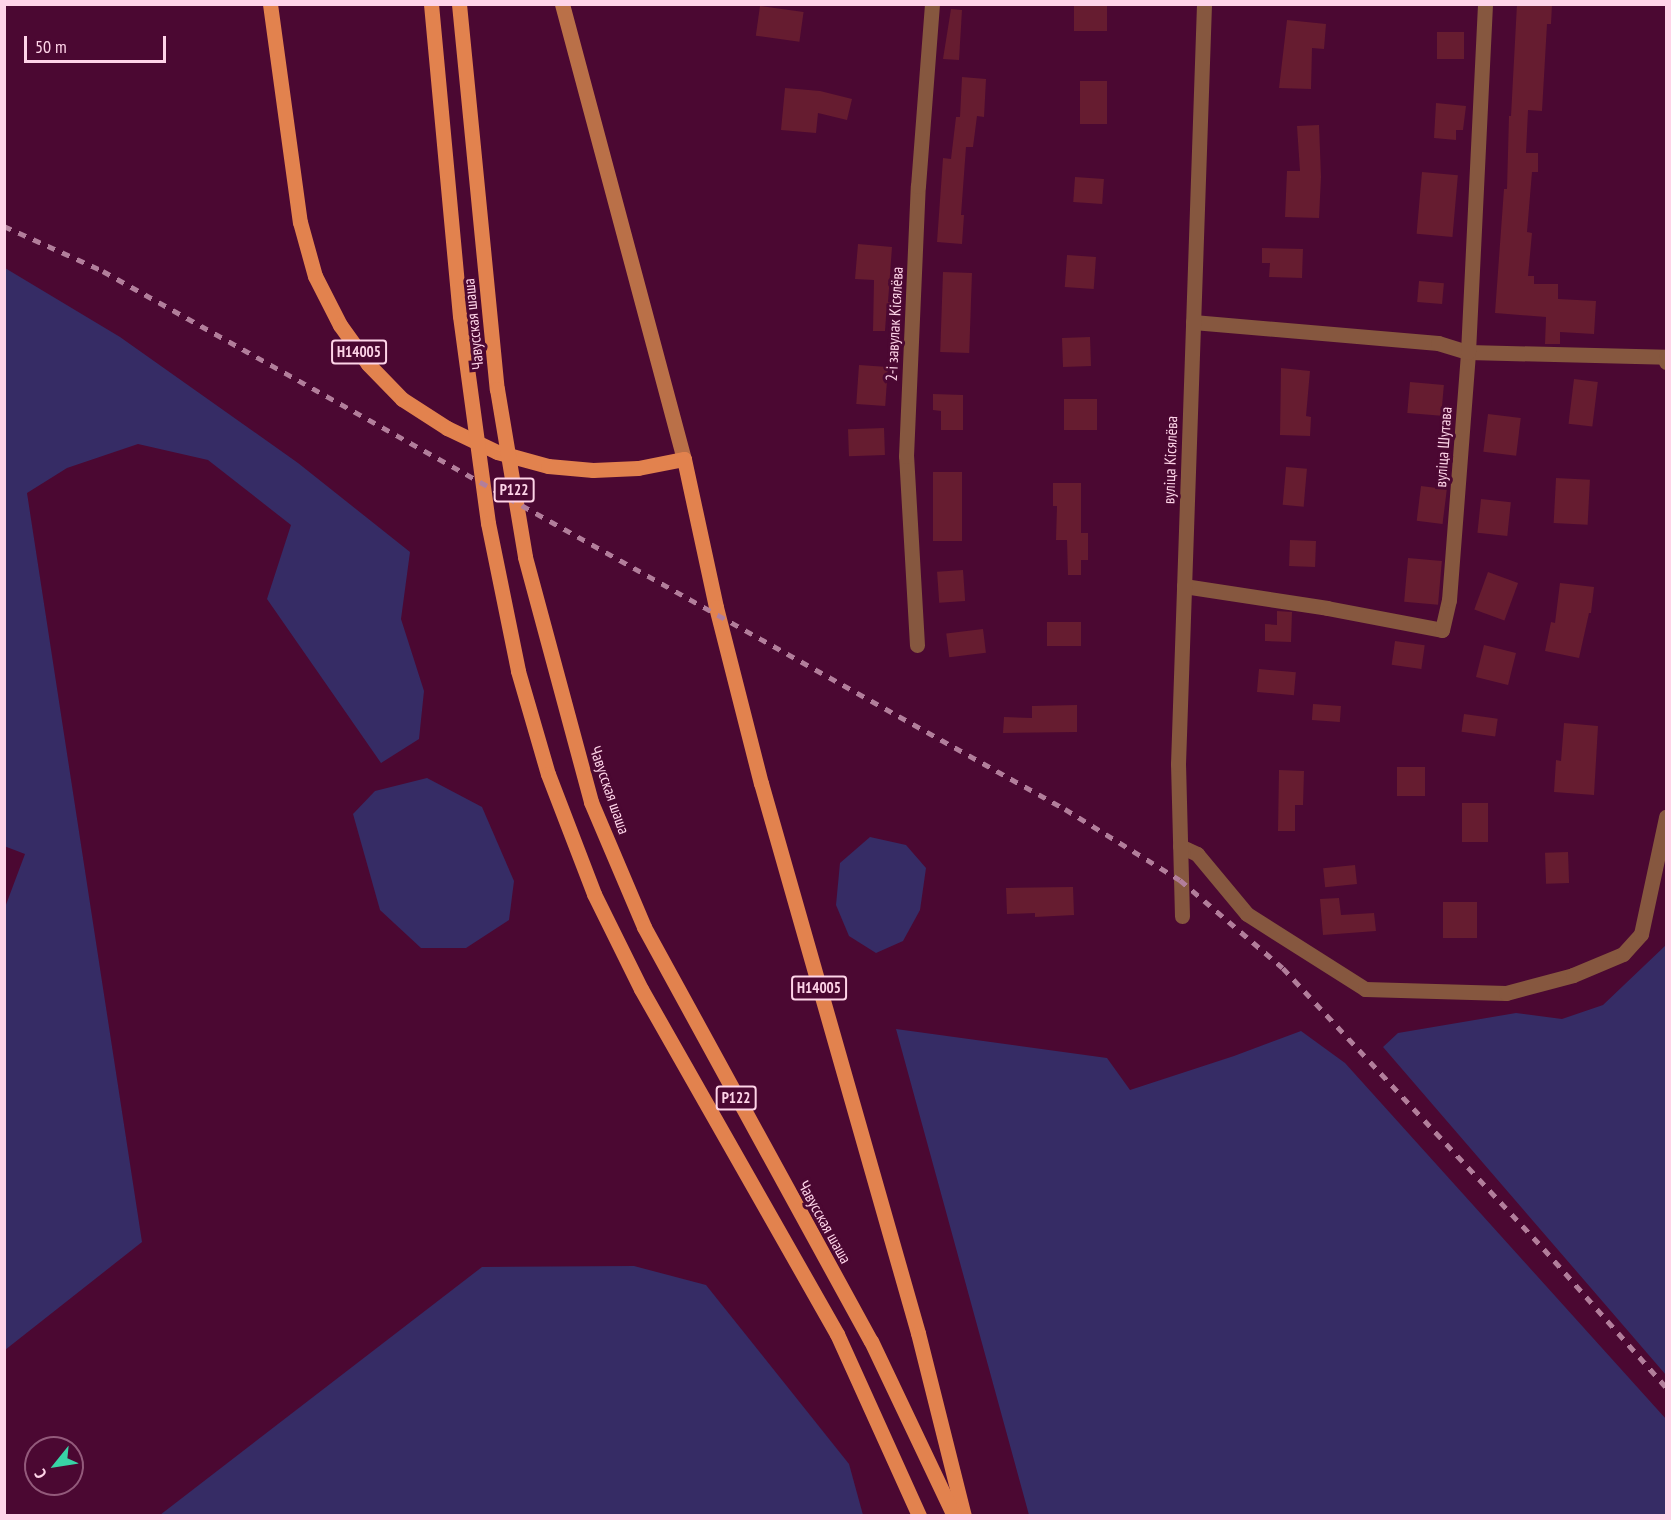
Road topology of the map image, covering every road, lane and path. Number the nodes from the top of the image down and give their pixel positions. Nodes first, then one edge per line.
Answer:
1 (270, 4) edge
2 (431, 4) edge
3 (459, 4) edge
4 (562, 4) edge
5 (932, 4) edge
6 (1204, 4) edge
7 (1485, 4) edge
8 (1193, 322) junction
9 (1468, 352) junction
10 (1666, 362) edge
11 (684, 459) junction
12 (1184, 586) junction
13 (917, 645) dead end
14 (1666, 817) edge
15 (1179, 846) junction
16 (1182, 916) dead end
17 (919, 1515) edge
18 (954, 1515) edge
19 (964, 1515) edge

1 - 11 main road, Н14005
2 - 17 main road, Чавусская шаша / Р122
3 - 18 main road, Чавусская шаша / Р122
4 - 11 street, Н14005
5 - 13 street, 2-і завулак Кісялёва
6 - 8 street, вуліца Кісялёва
7 - 9 street, вуліца Шутава
8 - 9 street
8 - 12 street, вуліца Кісялёва
9 - 10 street
9 - 12 street, вуліца Шутава
11 - 19 main road, Н14005
12 - 15 street, вуліца Кісялёва
14 - 15 street
15 - 16 street, вуліца Кісялёва

